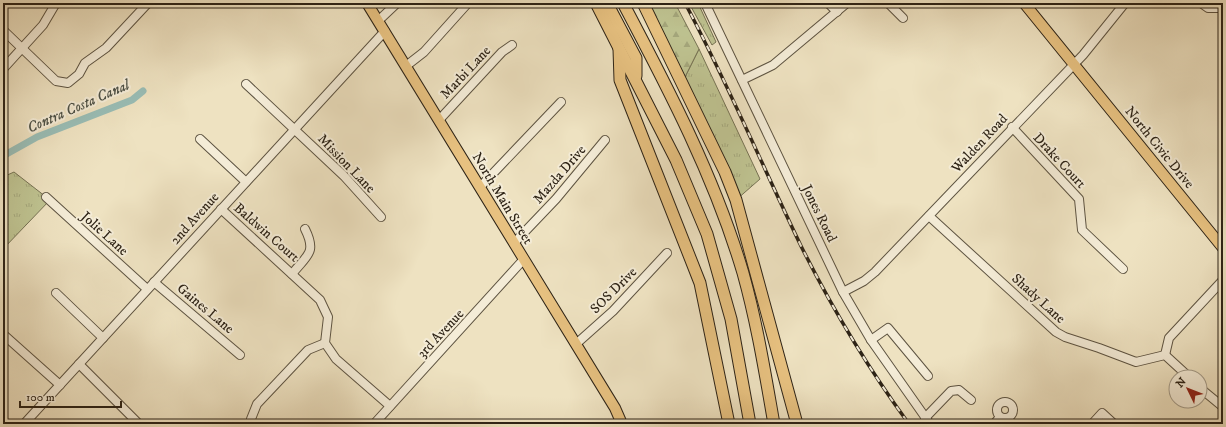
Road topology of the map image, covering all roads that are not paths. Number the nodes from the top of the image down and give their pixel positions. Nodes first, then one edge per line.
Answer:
1 (56, 3) edge
2 (148, 3) edge
3 (367, 3) edge
4 (397, 3) edge
5 (468, 3) edge
6 (596, 3) edge
7 (607, 3) edge
8 (623, 3) edge
9 (643, 3) edge
10 (705, 3) edge
11 (828, 3) edge
12 (847, 3) edge
13 (888, 3) edge
14 (1024, 3) edge
15 (1125, 3) edge
16 (1201, 3) edge
17 (1223, 8) edge
18 (837, 12) junction
19 (903, 18) dead end
20 (378, 21) junction
21 (3, 30) edge
22 (384, 31) junction
23 (512, 45) dead end
24 (619, 45) junction
25 (22, 48) junction
26 (1074, 64) junction
27 (406, 66) junction
28 (3, 69) edge
29 (636, 79) junction
30 (742, 80) junction
31 (246, 84) dead end
32 (561, 102) dead end
33 (439, 120) junction
34 (1012, 127) junction
35 (294, 128) junction
36 (200, 139) dead end
37 (606, 140) dead end
38 (246, 182) junction
39 (480, 187) junction
40 (46, 197) dead end
41 (221, 209) junction
42 (929, 216) junction
43 (381, 217) dead end
44 (305, 229) dead end
45 (514, 243) junction
46 (1223, 248) edge
47 (667, 253) dead end
48 (524, 260) junction
49 (1123, 269) dead end
50 (292, 274) junction
51 (1223, 280) edge
52 (154, 282) junction
53 (147, 289) junction
54 (843, 292) junction
55 (56, 293) dead end
56 (4, 335) dead end
57 (103, 338) junction
58 (871, 340) junction
59 (325, 343) junction
60 (576, 344) junction
61 (240, 355) dead end
62 (1165, 355) junction
63 (79, 364) junction
64 (1181, 369) edge
65 (928, 376) dead end
66 (60, 385) junction
67 (1208, 395) edge
68 (971, 400) dead end
69 (390, 406) junction
70 (1223, 407) edge
71 (615, 408) junction
72 (1000, 417) dead end
73 (251, 418) dead end
74 (927, 421) edge
75 (28, 423) edge
76 (139, 424) edge
77 (374, 424) edge
78 (622, 424) edge
79 (629, 424) edge
80 (729, 424) edge
81 (750, 424) edge
82 (774, 424) edge
83 (797, 424) edge
84 (994, 424) edge
85 (1092, 424) edge
86 (1114, 424) edge

1 - 25 street
2 - 25 street
3 - 20 main road, North Main Street
4 - 20 street
5 - 27 street
6 - 24 highway
7 - 29 highway
8 - 82 highway
9 - 83 highway
10 - 30 street, Jones Road
11 - 18 street
12 - 18 street
13 - 19 street
14 - 26 main road, North Civic Drive
15 - 26 street, Walden Road
16 - 17 street
18 - 30 street
20 - 22 main road, North Main Street
21 - 25 street
22 - 27 main road, North Main Street
22 - 35 street, 2nd Avenue
23 - 33 street, Marbi Lane
24 - 29 highway
24 - 80 highway
25 - 28 street
26 - 34 street, Walden Road
26 - 46 main road, North Civic Drive
27 - 33 main road, North Main Street
29 - 81 highway
30 - 54 street, Jones Road
31 - 35 street, Mission Lane
32 - 39 street
33 - 39 main road, North Main Street
34 - 42 street, Walden Road
34 - 49 street, Drake Court
35 - 38 street, 2nd Avenue
35 - 43 street, Mission Lane
36 - 38 street
37 - 45 street, Mazda Drive
38 - 41 street, 2nd Avenue
39 - 45 main road, North Main Street
40 - 53 street, Jolie Lane
41 - 50 street, Baldwin Court
41 - 52 street, 2nd Avenue
42 - 54 street, Walden Road
42 - 62 street, Shady Lane
44 - 50 street, Baldwin Court
45 - 48 main road, North Main Street
47 - 60 street, SOS Drive
48 - 60 main road, North Main Street
48 - 69 street, 3rd Avenue
50 - 59 street
51 - 62 street
52 - 53 street, 2nd Avenue
52 - 61 street, Gaines Lane
53 - 57 street, 2nd Avenue
54 - 58 street, Jones Road
55 - 57 street
56 - 66 street
57 - 63 street, 2nd Avenue
58 - 65 street
58 - 74 street, Jones Road
59 - 69 street
59 - 73 street
60 - 71 main road, North Main Street
62 - 64 street
63 - 66 street, 2nd Avenue
63 - 76 street
66 - 75 street, 2nd Avenue
67 - 70 street
68 - 74 street
69 - 77 street, 3rd Avenue
71 - 78 main road, North Main Street
71 - 79 main road, North Main Street
72 - 84 street
85 - 86 street

